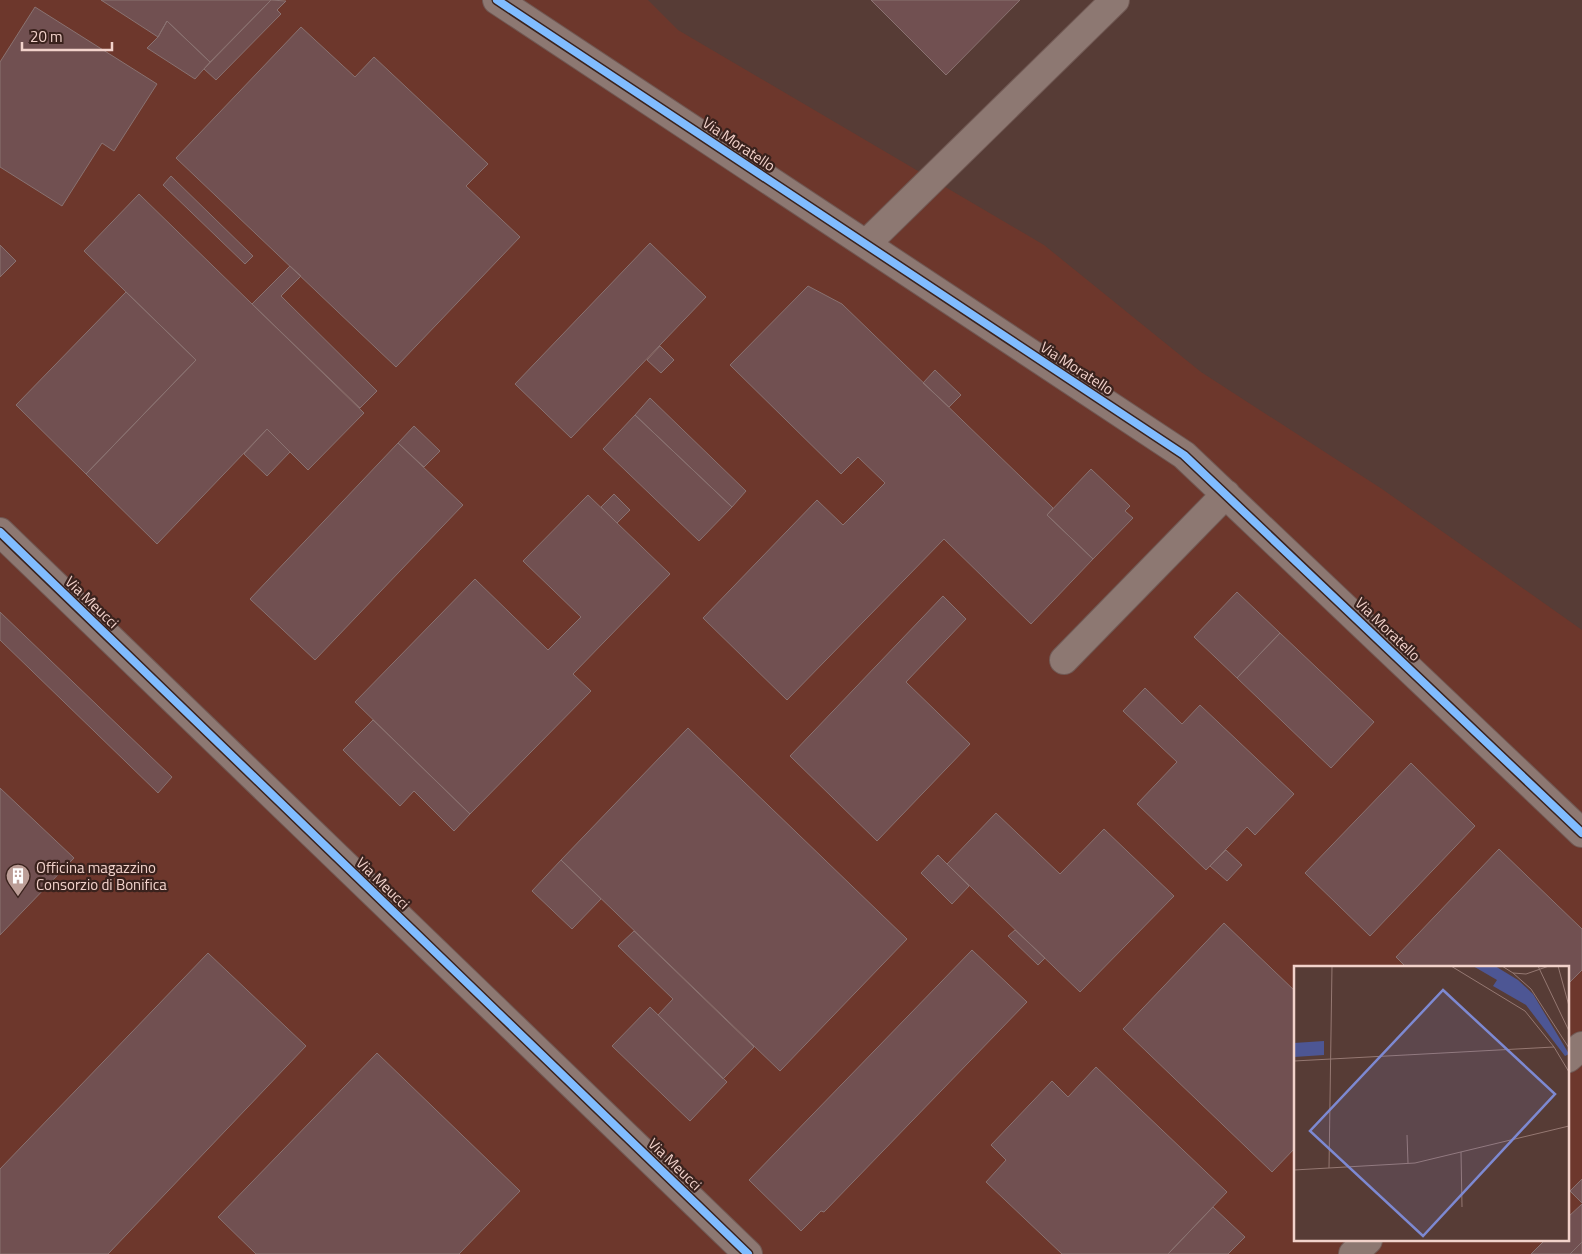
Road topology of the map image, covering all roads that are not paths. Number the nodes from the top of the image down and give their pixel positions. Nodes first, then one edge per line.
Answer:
1 (497, 0) edge
2 (1115, 0) edge
3 (866, 244) junction
4 (1226, 494) junction
5 (0, 532) edge
6 (1064, 660) dead end
7 (1582, 833) edge
8 (1582, 1046) edge
9 (1570, 1056) edge
10 (1366, 1242) edge
11 (748, 1254) edge
12 (1353, 1254) edge

1 - 3 street, Via Moratello
2 - 3 street
3 - 4 street, Via Moratello
4 - 6 street
4 - 7 street, Via Moratello
5 - 11 street, Via Meucci
8 - 9 street
10 - 12 street

